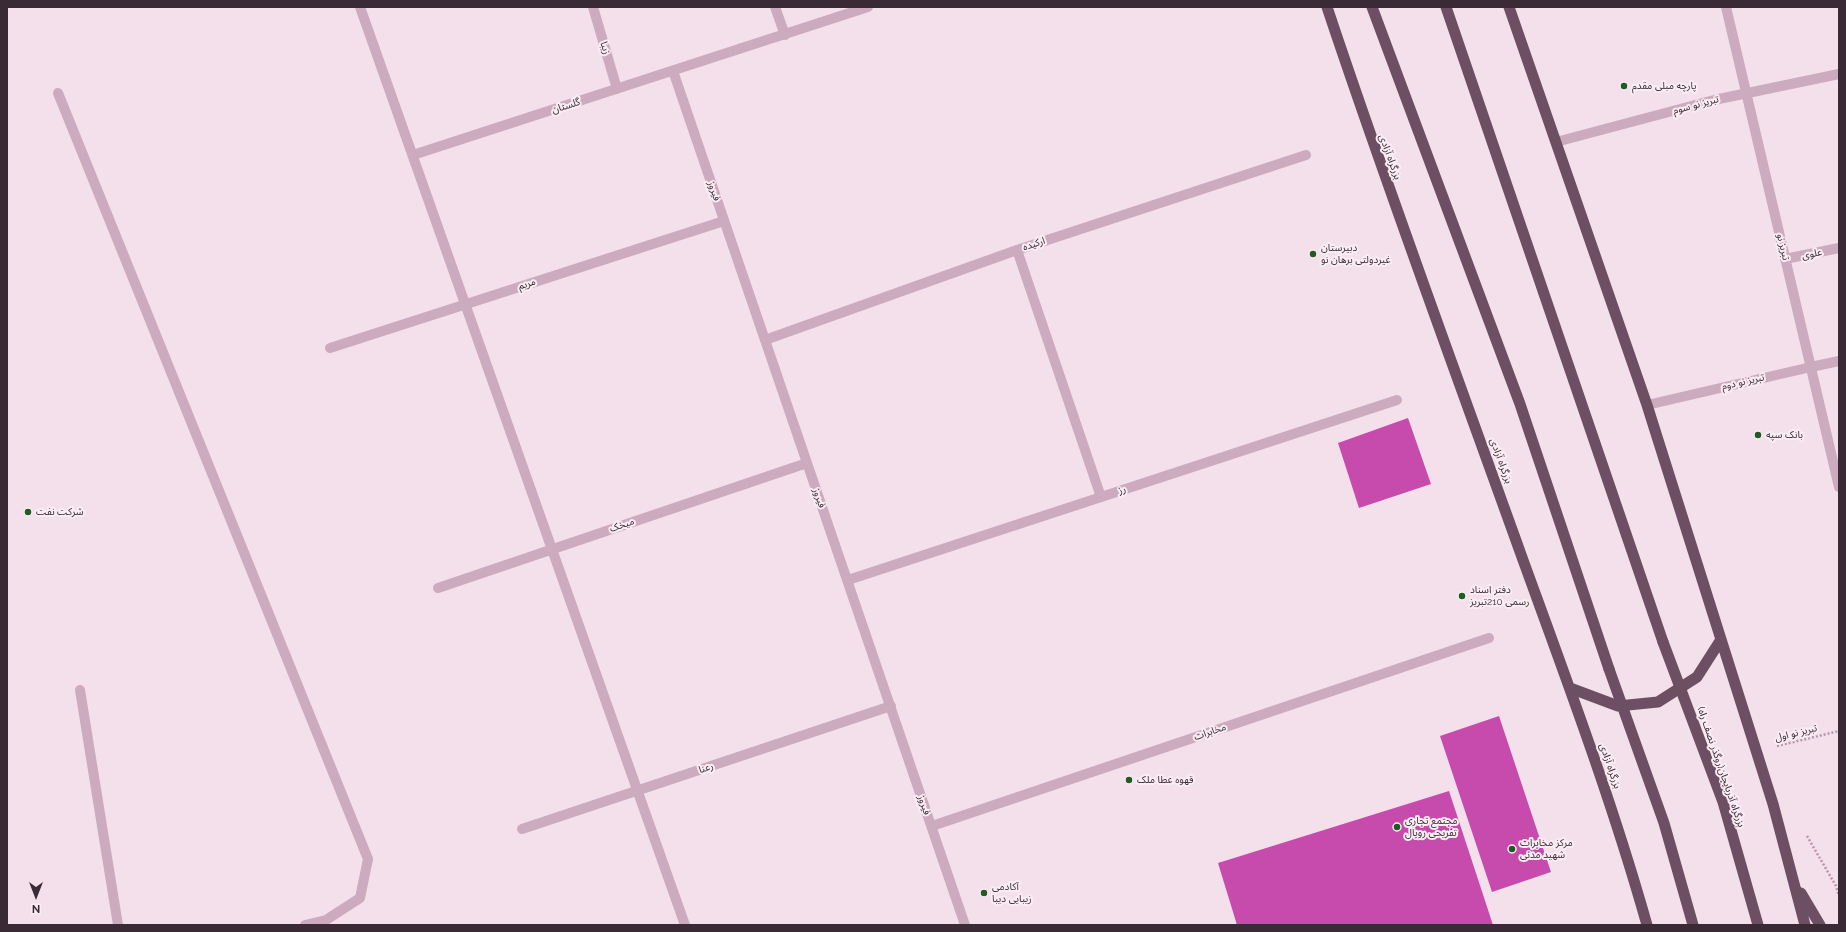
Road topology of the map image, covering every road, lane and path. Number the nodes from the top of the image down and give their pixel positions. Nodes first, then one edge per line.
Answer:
1 (360, 7) edge
2 (593, 7) edge
3 (776, 7) edge
4 (868, 7) edge
5 (1327, 7) edge
6 (1372, 7) edge
7 (1446, 7) edge
8 (1509, 7) edge
9 (1726, 7) edge
10 (785, 35) junction
11 (673, 71) junction
12 (1839, 74) edge
13 (617, 89) junction
14 (1746, 92) junction
15 (58, 93) dead end
16 (1556, 142) junction
17 (413, 155) junction
18 (1306, 155) dead end
19 (724, 221) junction
20 (1839, 248) edge
21 (1017, 250) junction
22 (1785, 259) junction
23 (465, 304) junction
24 (765, 340) junction
25 (330, 348) dead end
26 (1839, 361) edge
27 (1811, 367) junction
28 (1397, 400) dead end
29 (1647, 405) junction
30 (807, 463) junction
31 (1839, 487) edge
32 (1101, 497) junction
33 (552, 549) junction
34 (848, 580) junction
35 (438, 588) dead end
36 (1489, 638) dead end
37 (1720, 641) junction
38 (1570, 688) junction
39 (80, 690) dead end
40 (891, 706) junction
41 (1839, 731) edge
42 (1757, 752) junction
43 (638, 791) junction
44 (932, 826) junction
45 (522, 829) dead end
46 (1794, 880) junction
47 (118, 925) edge
48 (305, 925) edge
49 (685, 925) edge
50 (965, 925) edge
51 (1647, 925) edge
52 (1693, 925) edge
53 (1758, 925) edge
54 (1805, 925) edge
55 (1820, 925) edge

1 - 17 street
2 - 13 street, زیبا
3 - 10 street
4 - 10 street, گلستان
5 - 38 highway, بزرگراه آزادی
6 - 52 highway, bridge
7 - 53 highway, بزرگراه آذربایجان(روگذر نصف راه), bridge
8 - 16 highway
9 - 14 street, تبریز نو
10 - 11 street, گلستان
11 - 13 street, گلستان
11 - 19 street, فیروز
12 - 14 street, تبریز نو سوم
13 - 17 street, گلستان
14 - 16 street, تبریز نو سوم
14 - 22 street, تبریز نو
15 - 48 street
16 - 29 highway
17 - 23 street
18 - 21 street, ارکیده
19 - 23 street, مریم
19 - 24 street, فیروز
20 - 22 street, علوی
21 - 24 street, ارکیده
21 - 32 street
22 - 27 street, تبریز نو
23 - 25 street, مریم
23 - 33 street
24 - 30 street, فیروز
26 - 27 street, تبریز نو دوم
27 - 29 street, تبریز نو دوم
27 - 31 street, تبریز نو
28 - 32 street, رز
29 - 37 highway
30 - 33 street, میخک
30 - 34 street, فیروز
32 - 34 street, رز
33 - 35 street, میخک
33 - 43 street
34 - 40 street, فیروز
36 - 44 street, مخابرات
37 - 38 highway
37 - 42 highway
38 - 51 highway, بزرگراه آزادی
39 - 47 street
40 - 43 street, رعنا
40 - 44 street, فیروز
41 - 42 path, تبریز نو اول
42 - 46 highway
43 - 45 street, رعنا
43 - 49 street
44 - 50 street, فیروز
46 - 54 highway
46 - 55 highway

